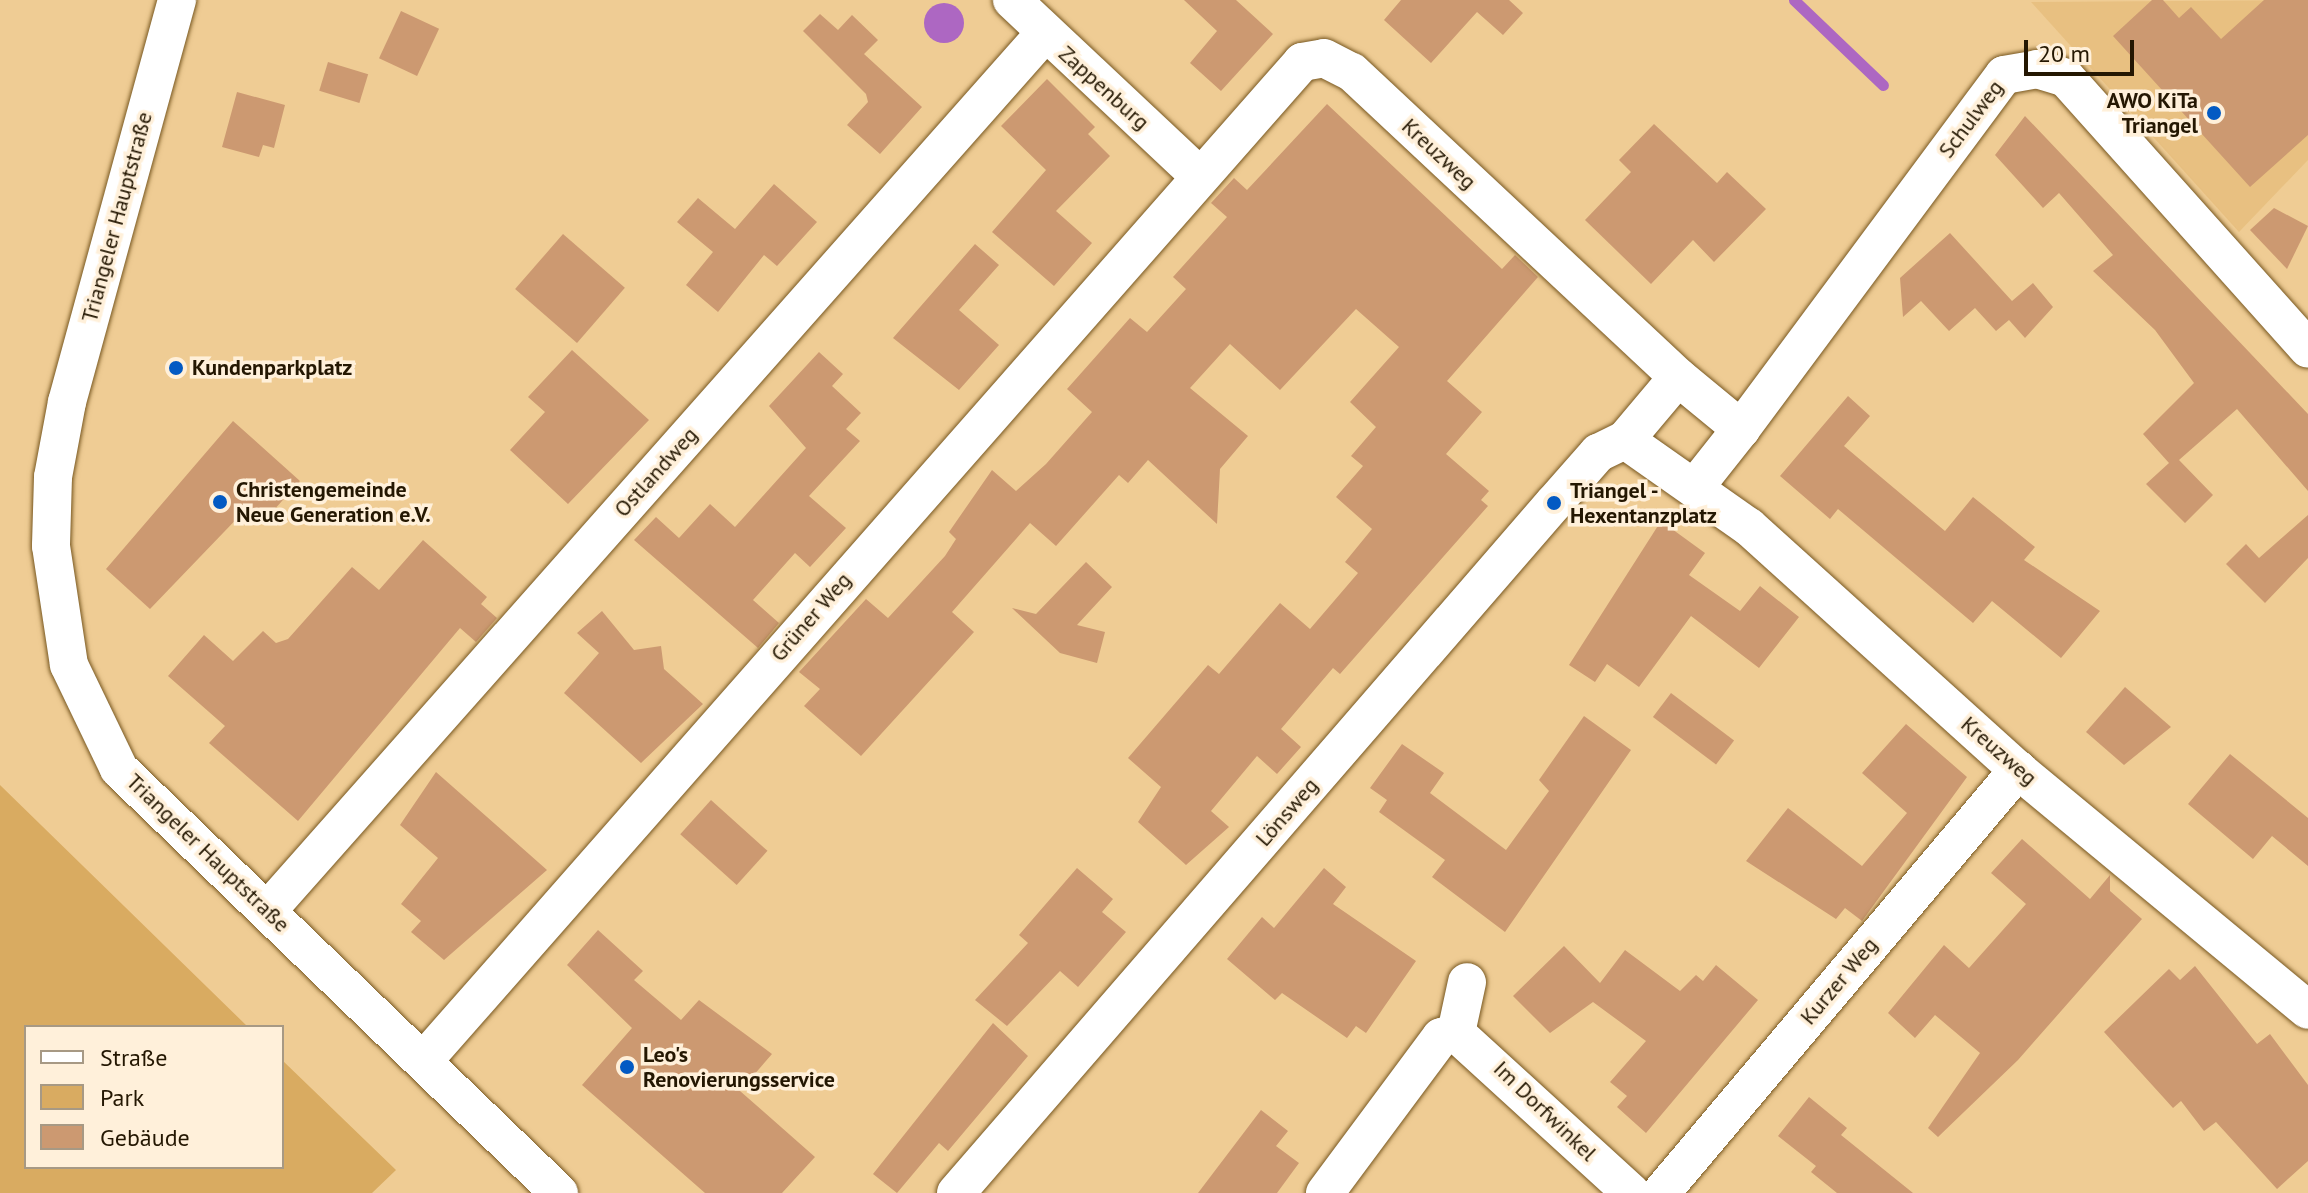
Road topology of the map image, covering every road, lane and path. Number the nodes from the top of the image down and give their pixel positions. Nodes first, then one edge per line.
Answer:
1 (177, 0) edge
2 (1012, 0) edge
3 (1044, 34) junction
4 (1197, 174) junction
5 (2308, 349) edge
6 (1678, 377) junction
7 (1741, 429) junction
8 (1625, 440) junction
9 (1695, 487) junction
10 (2018, 770) junction
11 (268, 910) junction
12 (1467, 982) dead end
13 (2308, 1010) edge
14 (1456, 1033) junction
15 (425, 1059) junction
16 (559, 1193) edge
17 (956, 1193) edge
18 (1325, 1193) edge
19 (1631, 1193) edge
20 (1661, 1193) edge

1 - 11 street, Triangeler Hauptstraße
2 - 3 street, Zappenburg
3 - 4 street, Zappenburg
3 - 11 street, Ostlandweg
4 - 6 street, Kreuzweg
4 - 15 street, Grüner Weg
5 - 7 street, Schulweg
6 - 7 street, Kreuzweg
6 - 8 street, Lönsweg
7 - 9 street, Schulweg
8 - 9 street, Kreuzweg
8 - 17 street, Lönsweg
9 - 10 street, Kreuzweg
10 - 13 street, Kreuzweg
10 - 20 street, Kurzer Weg
11 - 15 street, Triangeler Hauptstraße
12 - 14 street
14 - 18 street
14 - 19 street, Im Dorfwinkel
15 - 16 street, Triangeler Hauptstraße

